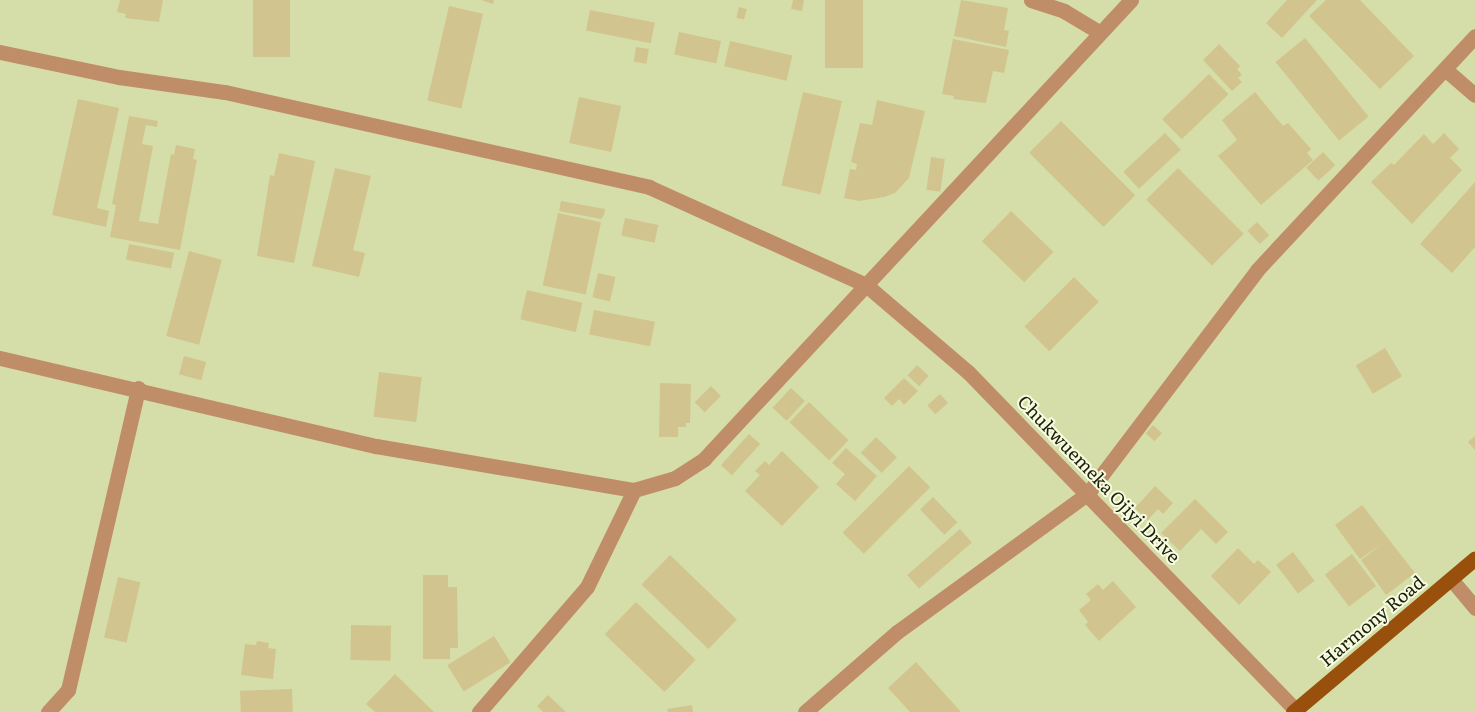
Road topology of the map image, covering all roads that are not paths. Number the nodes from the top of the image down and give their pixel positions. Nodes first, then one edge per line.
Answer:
1 (1031, 0) edge
2 (1132, 0) edge
3 (1099, 32) junction
4 (1475, 36) edge
5 (0, 52) edge
6 (1446, 70) junction
7 (1475, 95) edge
8 (866, 284) junction
9 (0, 358) edge
10 (138, 388) junction
11 (634, 490) junction
12 (1088, 493) junction
13 (1475, 558) edge
14 (1451, 579) junction
15 (1475, 608) edge
16 (1294, 711) edge
17 (48, 712) edge
18 (479, 712) edge
19 (805, 712) edge

1 - 3 street
2 - 3 street
3 - 8 street
4 - 6 street
5 - 8 street, Chukwuemeka Ojiyi Drive
6 - 7 street
6 - 12 street
8 - 11 street
8 - 12 street, Chukwuemeka Ojiyi Drive
9 - 10 street
10 - 11 street
10 - 17 street
11 - 18 street
12 - 16 street, Chukwuemeka Ojiyi Drive
12 - 19 street
13 - 14 main road, Harmony Road
14 - 15 street
14 - 16 main road, Harmony Road

